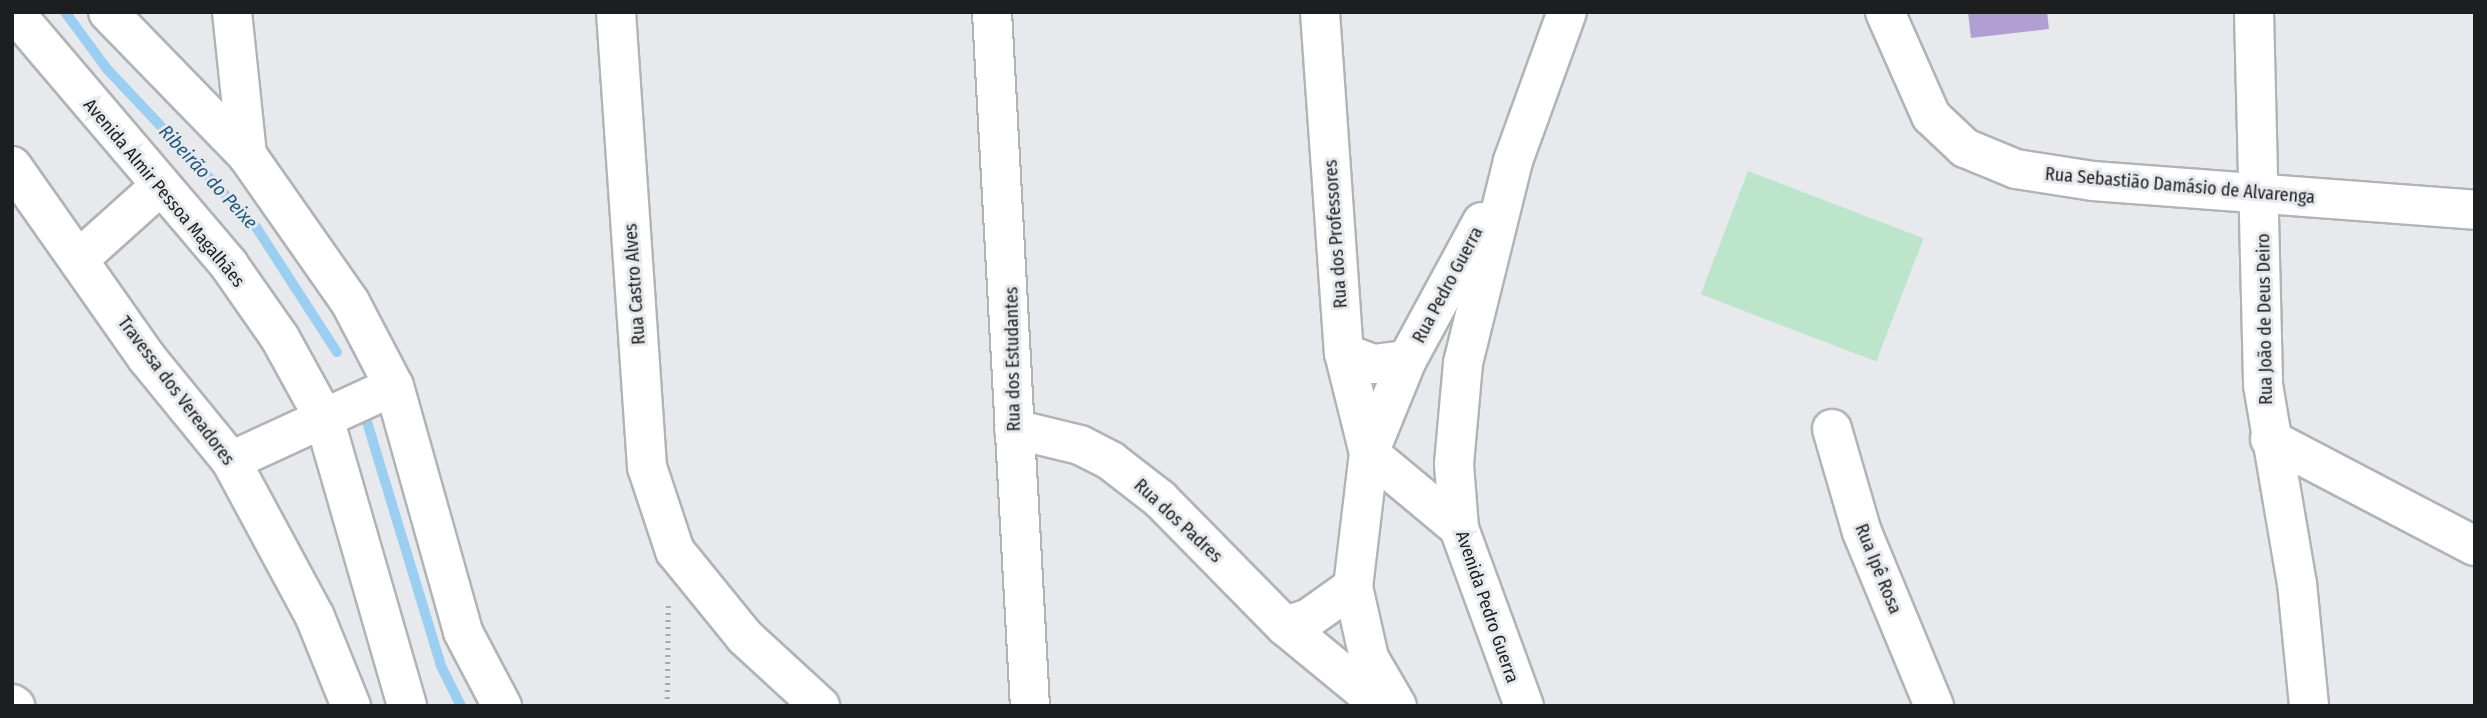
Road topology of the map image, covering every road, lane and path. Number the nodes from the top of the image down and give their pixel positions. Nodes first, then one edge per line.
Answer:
1 (14, 12) edge
2 (108, 12) edge
3 (232, 12) edge
4 (616, 12) edge
5 (992, 12) edge
6 (1320, 12) edge
7 (1567, 12) edge
8 (1885, 12) edge
9 (2254, 12) edge
10 (247, 155) junction
11 (1513, 161) junction
12 (12, 166) edge
13 (158, 188) junction
14 (2263, 195) junction
15 (2475, 210) edge
16 (80, 258) junction
17 (1344, 353) junction
18 (1408, 360) junction
19 (394, 386) junction
20 (324, 418) junction
21 (1014, 429) junction
22 (1832, 429) dead end
23 (2270, 439) junction
24 (1369, 453) junction
25 (230, 461) junction
26 (1454, 464) joint
27 (1459, 528) junction
28 (2475, 545) edge
29 (675, 551) junction
30 (1353, 587) junction
31 (1285, 626) junction
32 (351, 706) edge
33 (407, 706) edge
34 (502, 706) edge
35 (667, 706) edge
36 (820, 706) edge
37 (1030, 706) edge
38 (1382, 706) edge
39 (1397, 706) edge
40 (1524, 706) edge
41 (1934, 706) edge
42 (2309, 706) edge

1 - 13 street, Avenida Almir Pessoa Magalhães
2 - 10 street
3 - 10 street
4 - 29 street, Rua Castro Alves
5 - 21 street, Rua dos Estudantes
6 - 17 street, Rua dos Professores
7 - 11 street
8 - 14 street, Rua Sebastião Damásio de Alvarenga
9 - 14 street, Rua João de Deus Deiro
10 - 19 street
11 - 18 street, Rua Pedro Guerra
11 - 26 street, Rua Pedro Guerra
12 - 16 street, Travessa dos Vereadores
13 - 16 street
13 - 20 street, Avenida Almir Pessoa Magalhães
14 - 15 street, Rua Sebastião Damásio de Alvarenga
14 - 23 street, Rua João de Deus Deiro
16 - 25 street, Travessa dos Vereadores
17 - 18 street
17 - 24 street, Rua dos Professores
18 - 24 street, Rua Pedro Guerra
19 - 20 street
19 - 34 street
20 - 25 street
20 - 33 street, Avenida Almir Pessoa Magalhães
21 - 31 street, Rua dos Padres
21 - 37 street, Rua dos Estudantes
22 - 41 street, Rua Ipê Rosa
23 - 28 street
23 - 42 street, Rua João de Deus Deiro
24 - 27 street
24 - 30 street, Rua Pedro Guerra
25 - 32 street, Travessa dos Vereadores
26 - 27 street, Avenida Pedro Guerra
27 - 40 street, Avenida Pedro Guerra
29 - 35 path
29 - 36 street
30 - 31 street
30 - 39 street, Rua Pedro Guerra
31 - 38 street, Rua dos Padres

